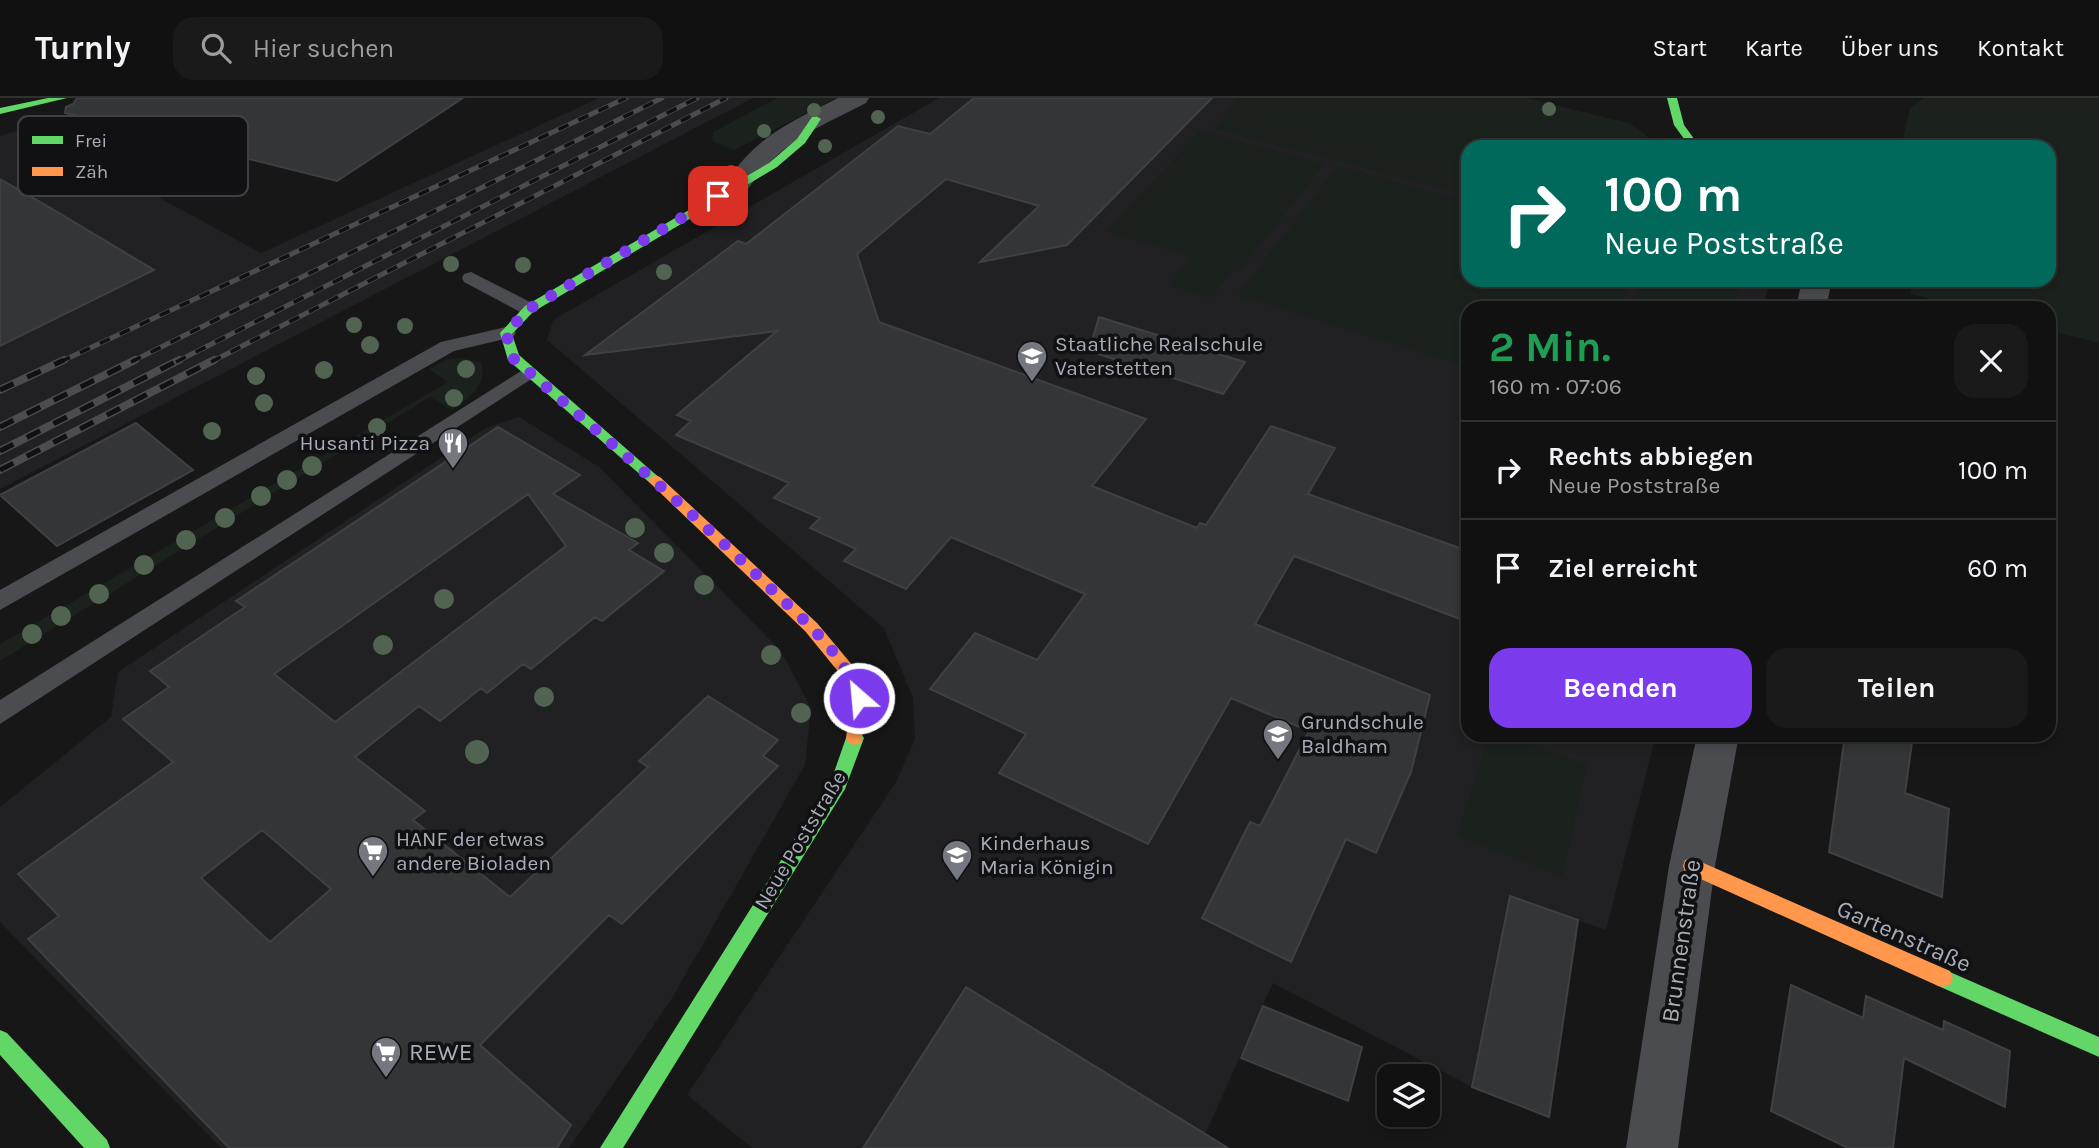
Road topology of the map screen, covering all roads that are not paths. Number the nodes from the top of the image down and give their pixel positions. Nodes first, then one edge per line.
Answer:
1 (62, 98) edge
2 (857, 98) edge
3 (1672, 98) edge
4 (0, 111) edge
5 (1689, 140) edge
6 (739, 183) joint
7 (471, 278) dead end
8 (529, 309) junction
9 (506, 333) junction
10 (529, 372) junction
11 (0, 601) edge
12 (0, 713) edge
13 (1717, 742) edge
14 (1692, 866) junction
15 (0, 1040) edge
16 (2099, 1047) edge
17 (99, 1148) edge
18 (611, 1148) edge
19 (1652, 1148) edge

1 - 4 street
2 - 6 street
3 - 5 street
6 - 8 street
7 - 8 lane
8 - 9 street
9 - 10 street, Neue Poststraße
9 - 11 lane
10 - 12 lane
10 - 18 street, Neue Poststraße
13 - 14 street, Brunnenstraße
14 - 16 street, Gartenstraße
14 - 19 street, Brunnenstraße
15 - 17 street

